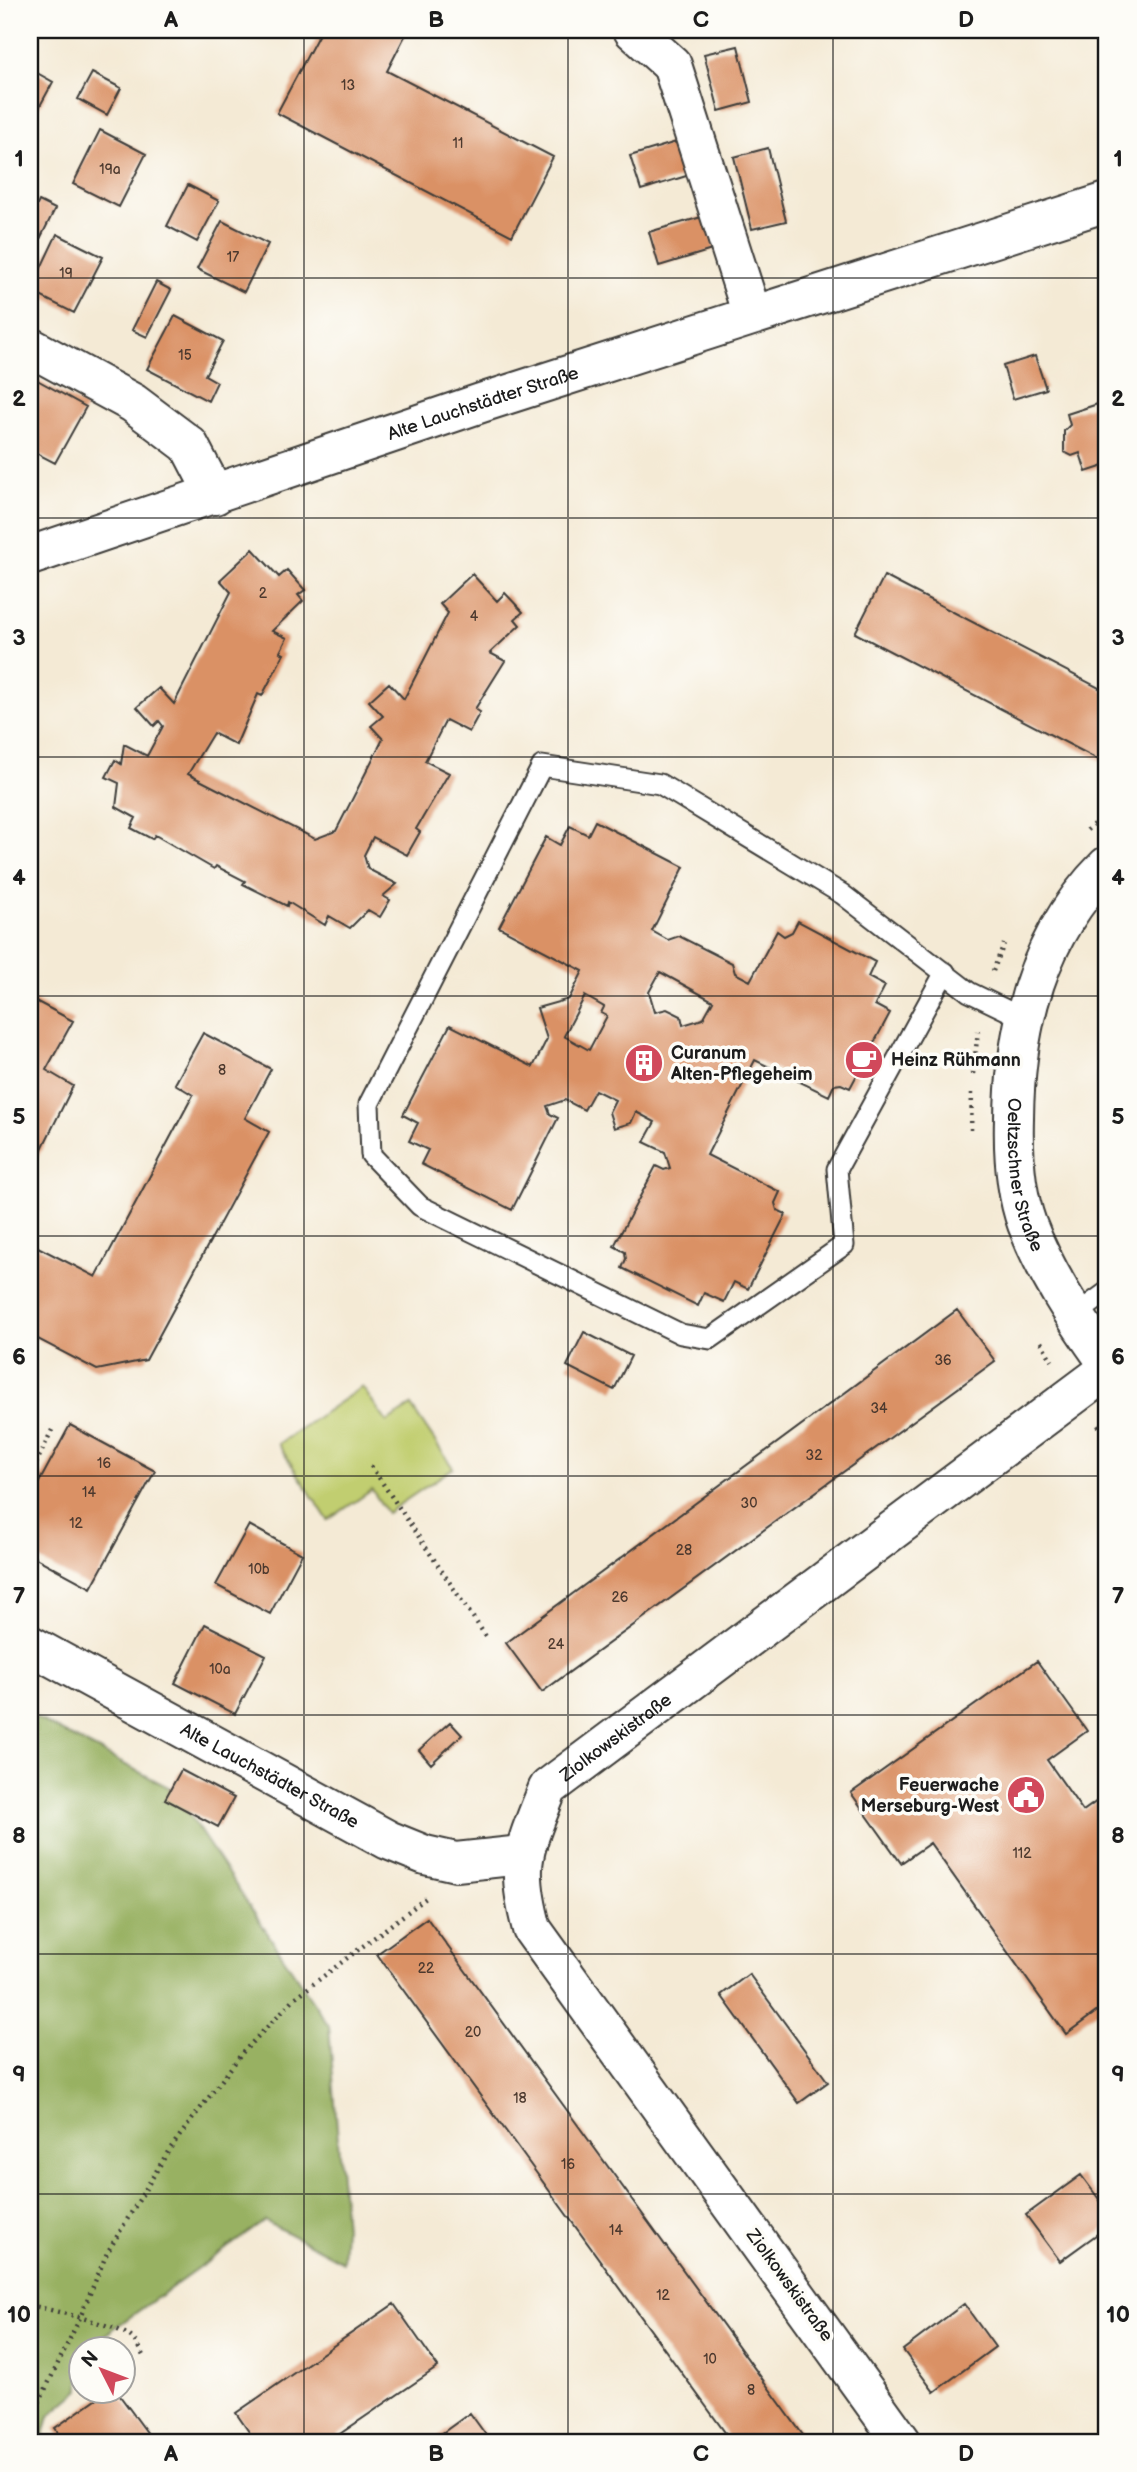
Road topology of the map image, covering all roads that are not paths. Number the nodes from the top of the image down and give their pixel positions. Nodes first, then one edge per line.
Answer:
1 (632, 30) edge
2 (1107, 202) edge
3 (752, 315) junction
4 (30, 347) edge
5 (215, 495) junction
6 (30, 556) edge
7 (1107, 866) edge
8 (945, 972) junction
9 (1023, 1018) junction
10 (1107, 1292) edge
11 (1074, 1316) junction
12 (1107, 1362) edge
13 (1107, 1370) edge
14 (30, 1644) edge
15 (522, 1855) junction
16 (902, 2442) edge

1 - 3 street
2 - 3 street, Alte Lauchstädter Straße
3 - 5 street, Alte Lauchstädter Straße
4 - 5 street
5 - 6 street, Alte Lauchstädter Straße
7 - 9 street, Oeltzschner Straße
8 - 8 lane
8 - 9 lane
9 - 11 street, Oeltzschner Straße
10 - 11 lane
11 - 12 street, Oeltzschner Straße
13 - 15 street, Ziolkowskistraße
14 - 15 street, Alte Lauchstädter Straße
15 - 16 street, Ziolkowskistraße

